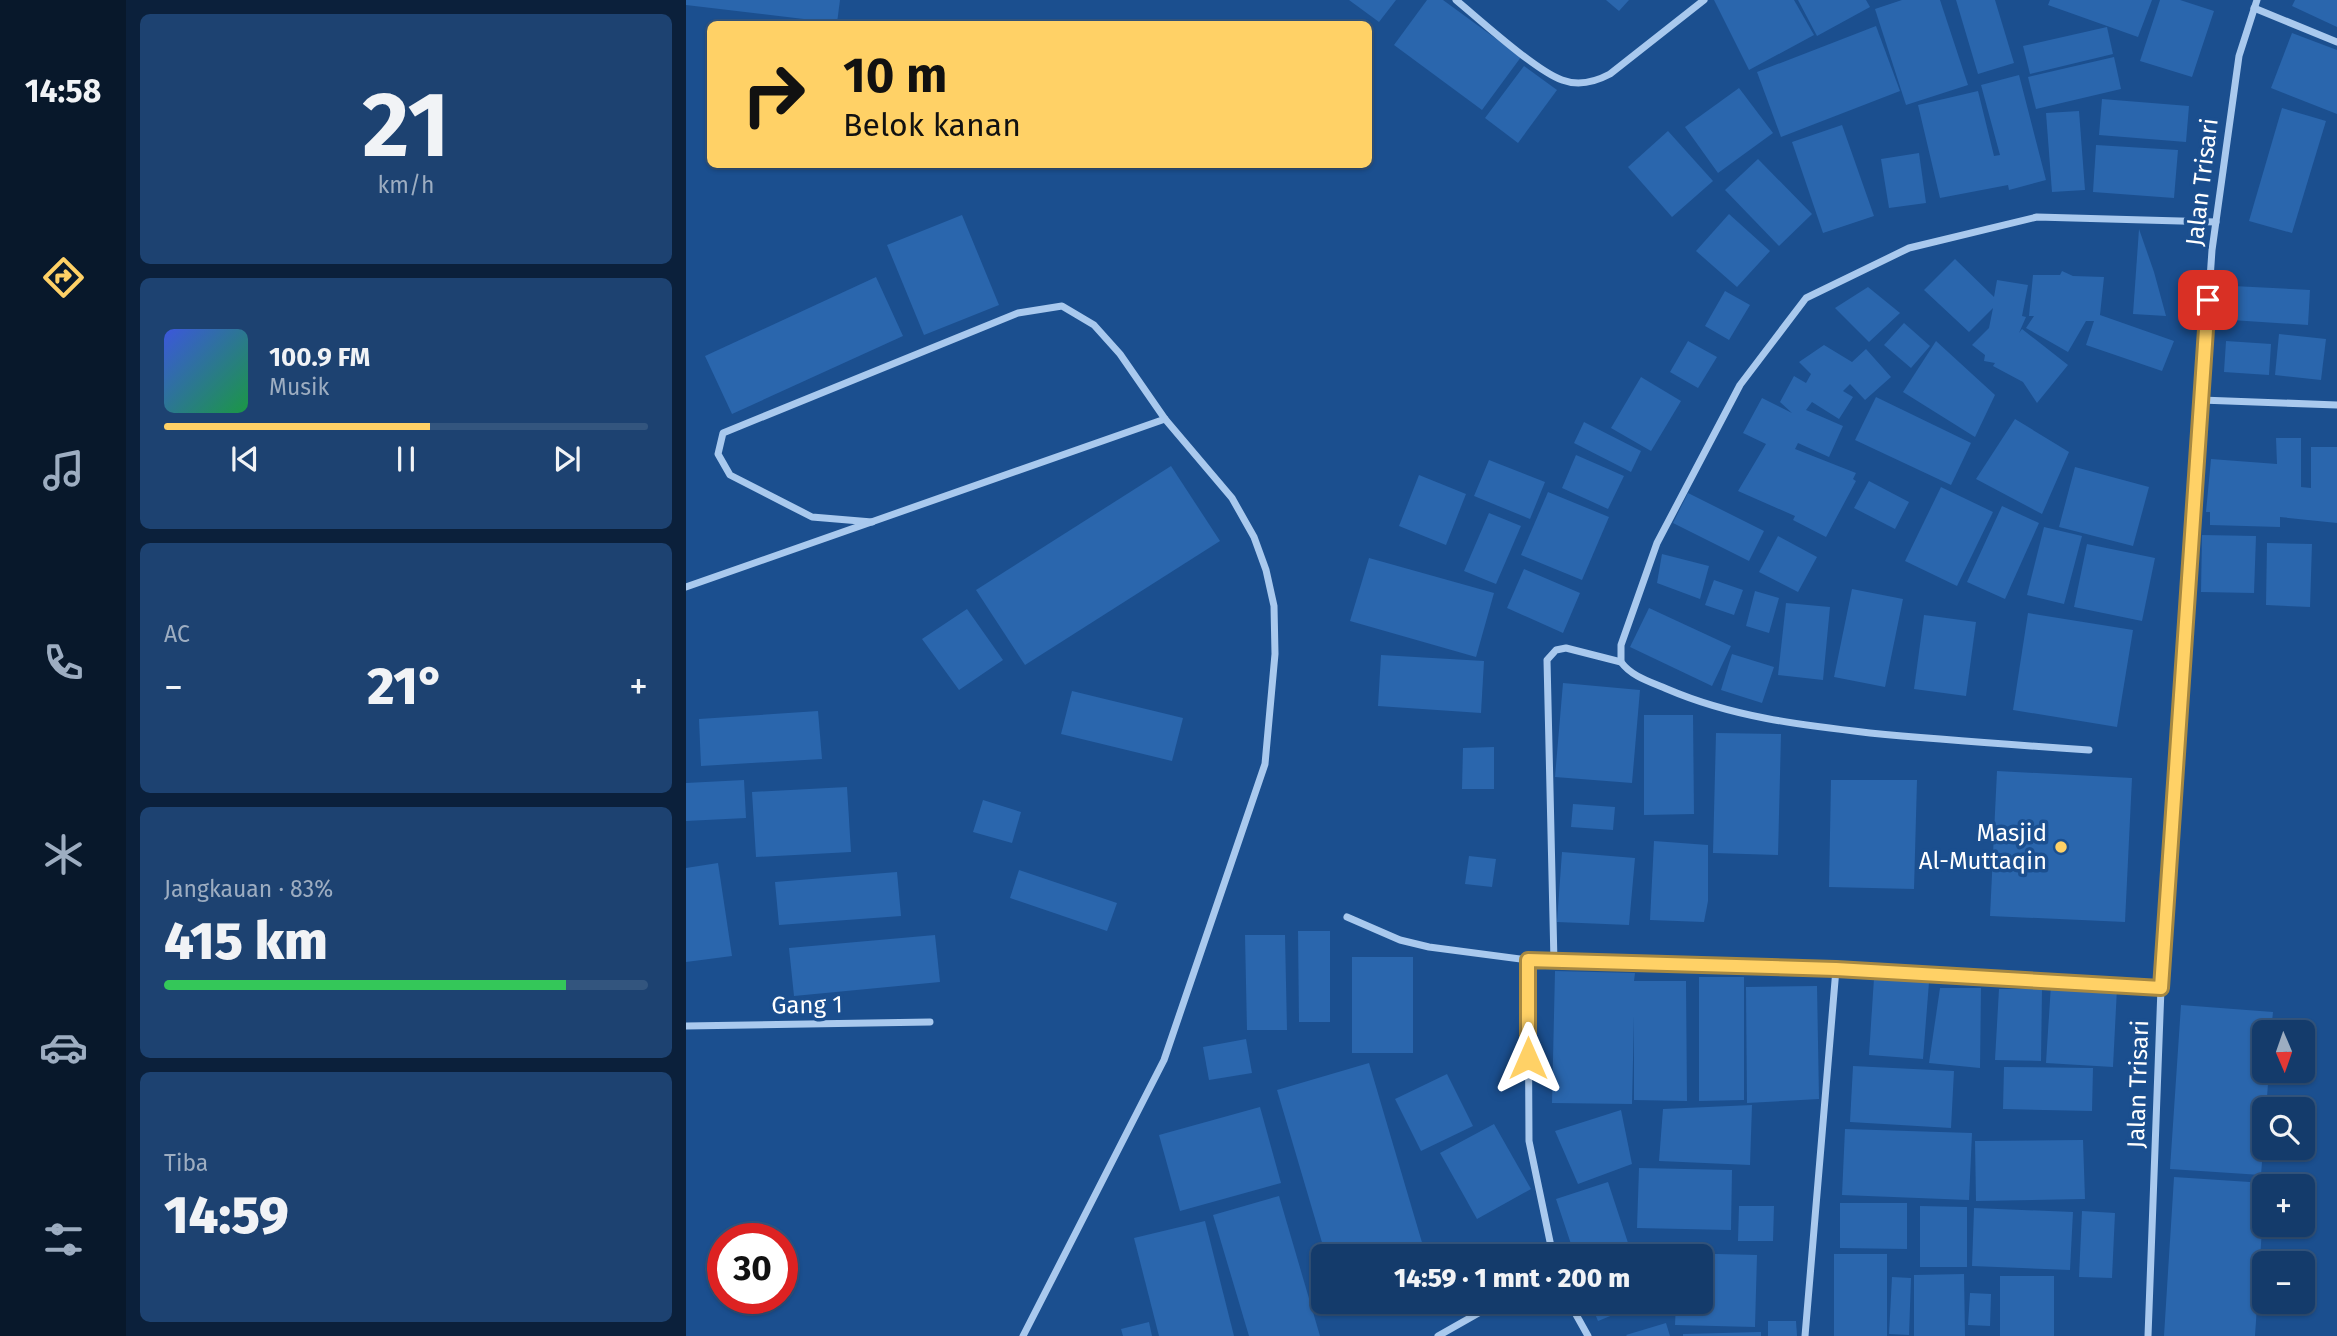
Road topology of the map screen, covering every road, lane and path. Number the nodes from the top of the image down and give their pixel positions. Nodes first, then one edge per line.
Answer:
1 (1456, 0) edge
2 (1704, 0) edge
3 (2256, 4) edge
4 (2337, 42) edge
5 (2216, 222) junction
6 (2201, 400) junction
7 (2337, 405) edge
8 (1165, 419) junction
9 (872, 522) junction
10 (686, 587) edge
11 (1622, 662) junction
12 (2089, 750) dead end
13 (1347, 917) dead end
14 (1528, 960) junction
15 (1554, 962) junction
16 (1836, 969) junction
17 (2161, 988) junction
18 (930, 1022) dead end
19 (686, 1027) edge
20 (1550, 1244) edge
21 (1477, 1314) edge
22 (1576, 1314) edge
23 (1023, 1336) edge
24 (1438, 1336) edge
25 (1588, 1336) edge
26 (1805, 1336) edge
27 (2148, 1336) edge

1 - 2 street
3 - 4 street
3 - 5 street, Jalan Trisari
5 - 6 street, Jalan Trisari
5 - 11 street
6 - 7 street
6 - 17 street, Jalan Trisari
8 - 9 street
8 - 9 street
8 - 23 street
9 - 10 street
11 - 12 street
11 - 15 street
13 - 14 street
14 - 15 street
14 - 20 street
15 - 16 street
16 - 17 street
16 - 26 street
17 - 27 street, Jalan Trisari
18 - 19 street, Gang 1
21 - 24 street
22 - 25 street

